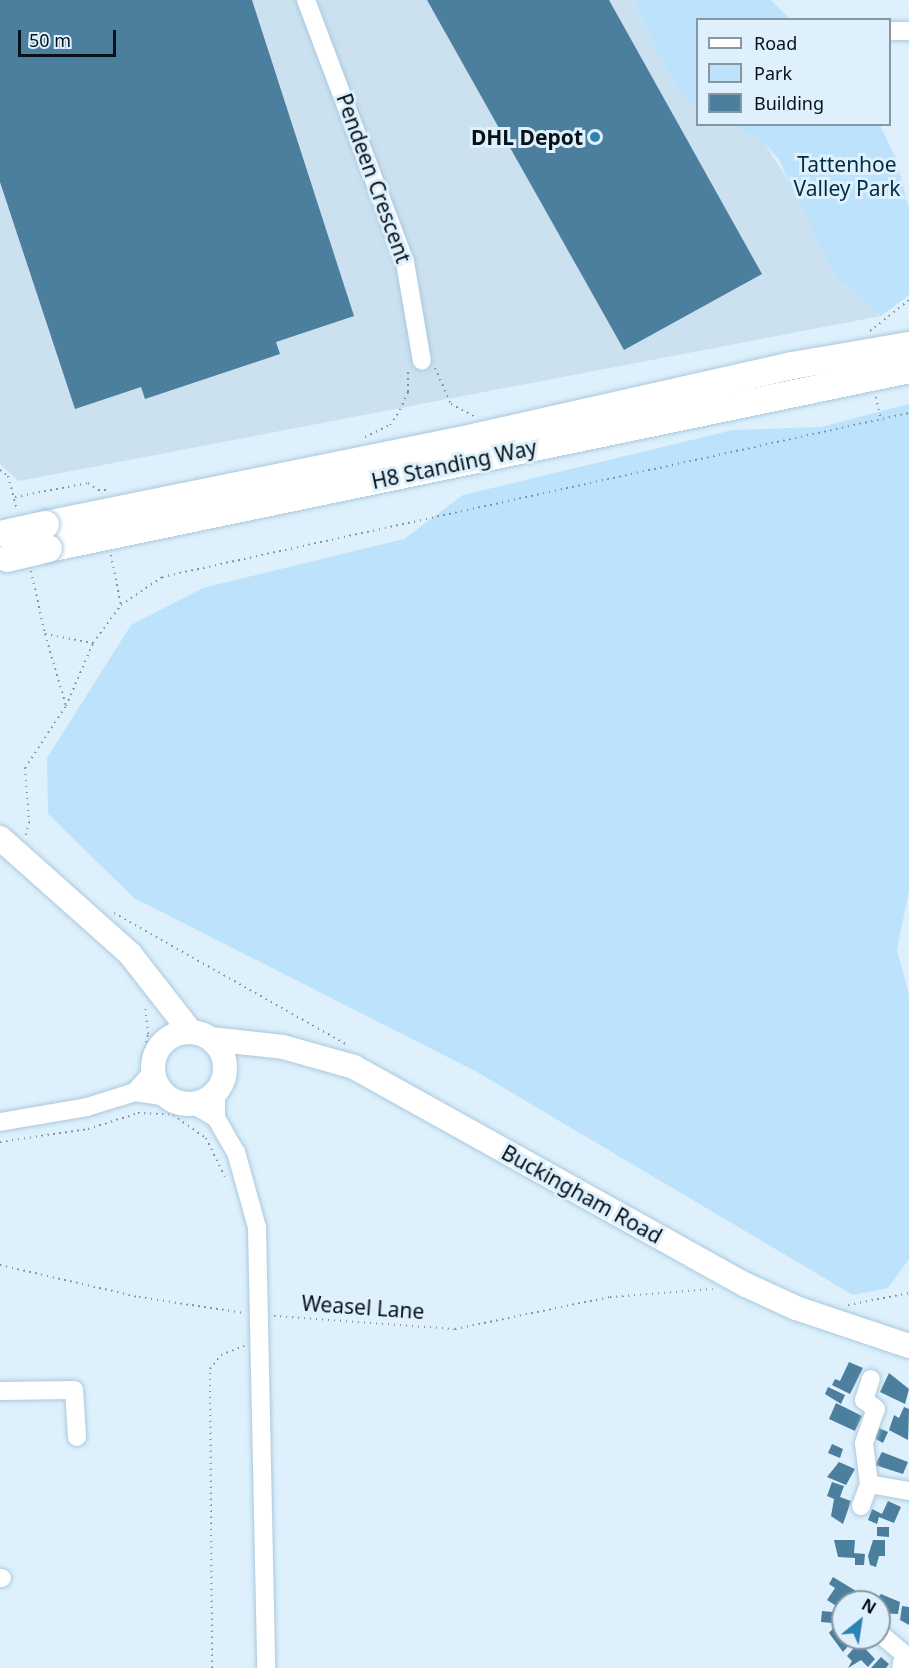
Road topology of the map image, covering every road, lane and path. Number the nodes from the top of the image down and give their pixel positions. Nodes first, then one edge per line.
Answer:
1 (306, 0) edge
2 (891, 30) edge
3 (909, 31) edge
4 (909, 300) edge
5 (909, 345) edge
6 (873, 353) junction
7 (428, 359) junction
8 (909, 369) edge
9 (875, 390) dead end
10 (909, 413) edge
11 (485, 419) dead end
12 (881, 420) junction
13 (354, 442) dead end
14 (119, 490) dead end
15 (15, 497) dead end
16 (103, 512) junction
17 (3, 546) edge
18 (121, 605) junction
19 (45, 634) dead end
20 (66, 706) junction
21 (8, 843) edge
22 (108, 909) dead end
23 (152, 998) junction
24 (201, 1035) junction
25 (256, 1042) junction
26 (160, 1046) junction
27 (359, 1051) dead end
28 (146, 1069) junction
29 (225, 1069) junction
30 (216, 1093) junction
31 (129, 1094) junction
32 (168, 1097) junction
33 (192, 1104) junction
34 (129, 1116) junction
35 (216, 1118) junction
36 (0, 1122) edge
37 (0, 1142) edge
38 (228, 1185) dead end
39 (0, 1265) edge
40 (724, 1285) dead end
41 (909, 1293) edge
42 (845, 1306) dead end
43 (253, 1311) junction
44 (247, 1324) dead end
45 (246, 1335) dead end
46 (909, 1346) edge
47 (871, 1379) dead end
48 (0, 1391) edge
49 (77, 1437) dead end
50 (869, 1484) junction
51 (909, 1491) edge
52 (861, 1506) dead end
53 (891, 1645) edge
54 (904, 1658) edge
55 (212, 1668) edge
56 (266, 1668) edge

1 - 7 street, Pendeen Crescent
2 - 3 street
4 - 6 path
5 - 6 highway, H8 Standing Way
6 - 16 highway, H8 Standing Way
7 - 11 path
7 - 13 path
8 - 16 highway, H8 Standing Way
9 - 12 path
10 - 12 path
12 - 18 path
14 - 16 path
15 - 16 path
16 - 17 highway, H8 Standing Way, bridge
16 - 18 path
18 - 20 path
19 - 20 path
20 - 21 path
21 - 23 main road
22 - 27 path
23 - 24 main road
23 - 26 main road
23 - 28 path
24 - 25 main road, Buckingham Road
24 - 26 main road
24 - 29 main road
25 - 29 main road
25 - 46 main road, Buckingham Road
26 - 28 main road
28 - 31 street
28 - 32 main road
29 - 30 main road
30 - 33 main road
30 - 35 street
31 - 32 street
31 - 34 path
31 - 36 street
32 - 33 main road
33 - 35 street
34 - 37 path
34 - 38 path
35 - 43 street
39 - 43 path, Weasel Lane
40 - 43 path, Weasel Lane
41 - 42 path
43 - 44 path
43 - 56 street
45 - 55 path
47 - 50 street
48 - 49 street
50 - 51 street
50 - 52 street
53 - 54 street

